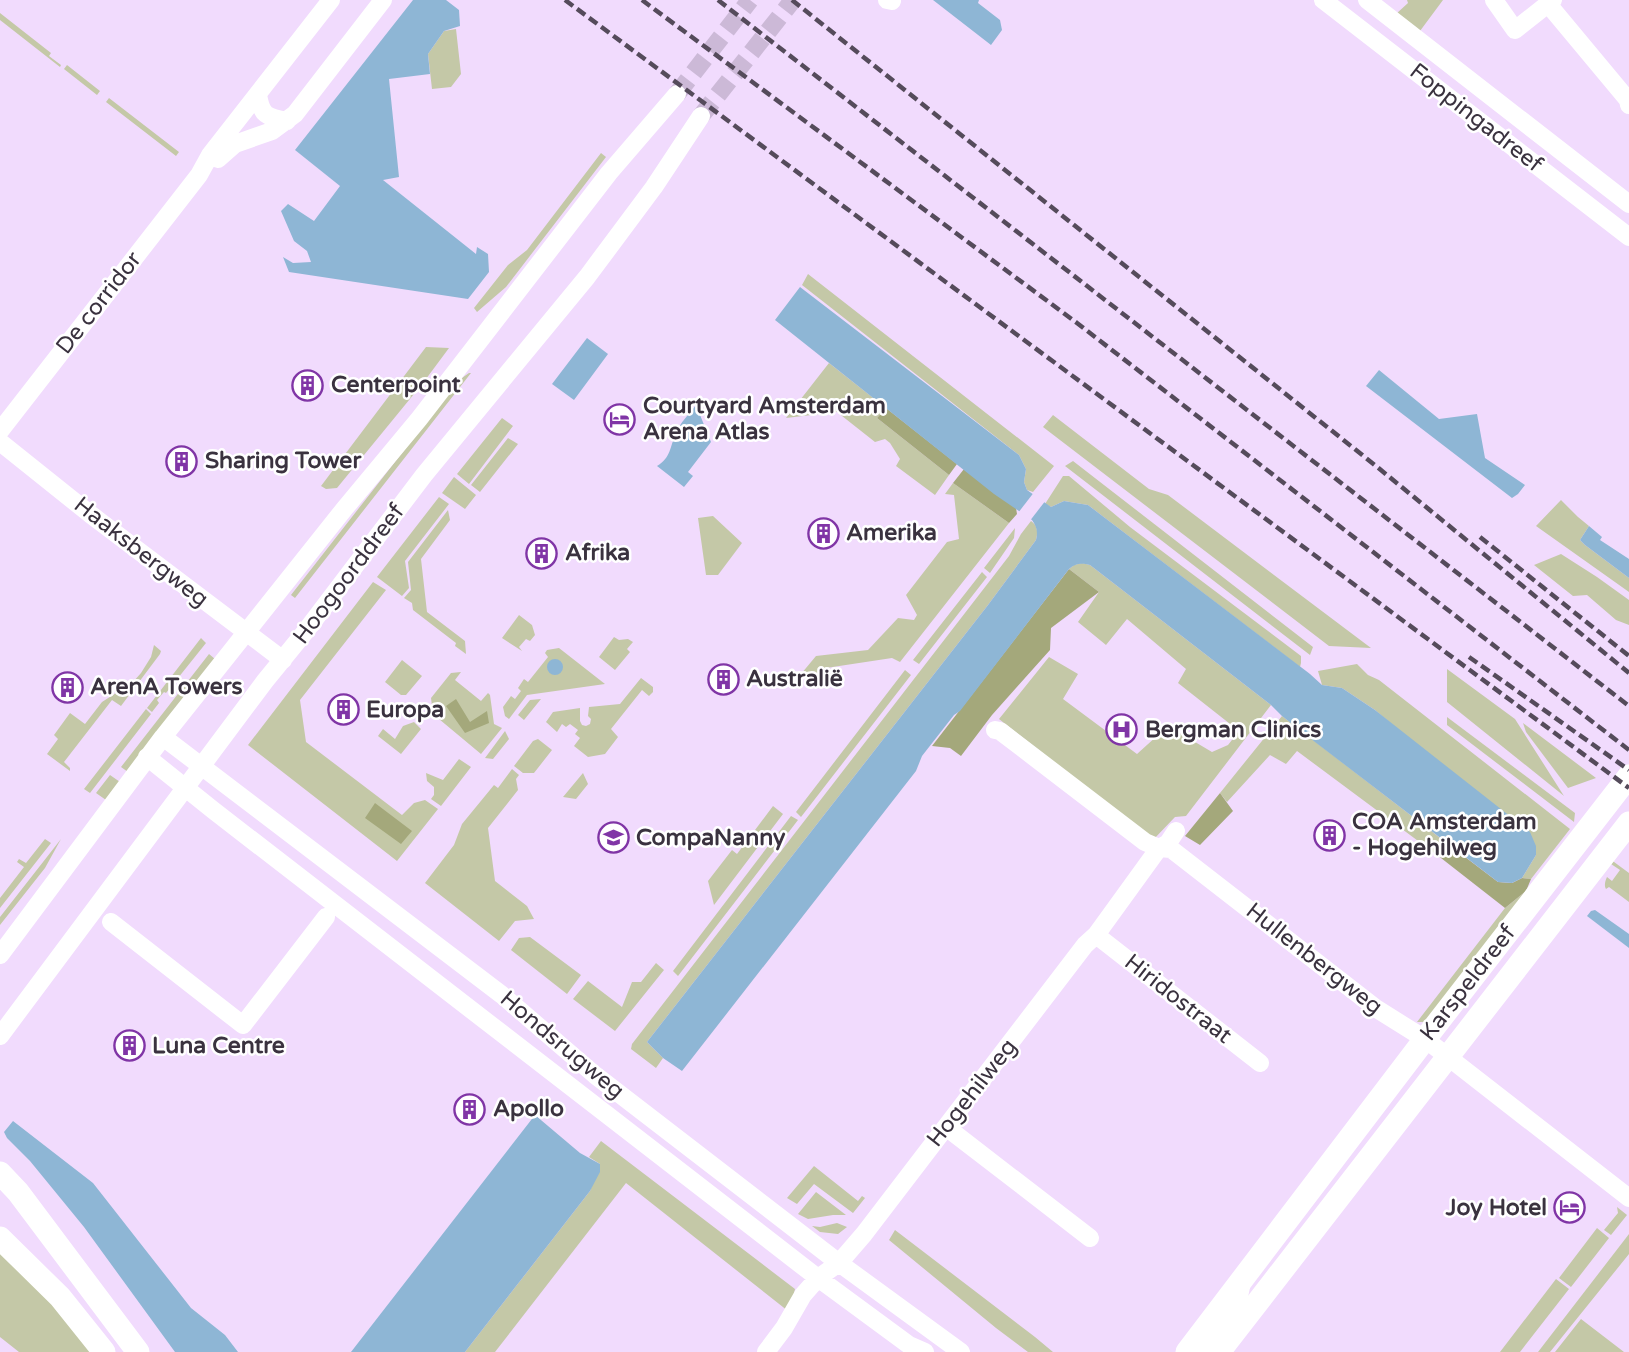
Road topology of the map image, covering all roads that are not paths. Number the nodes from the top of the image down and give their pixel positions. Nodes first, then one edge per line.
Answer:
1 (331, 0) edge
2 (383, 0) edge
3 (1323, 0) edge
4 (1367, 0) edge
5 (1494, 0) edge
6 (1550, 2) edge
7 (258, 94) junction
8 (677, 94) tunnel mouth
9 (1629, 101) edge
10 (701, 116) tunnel mouth
11 (287, 121) junction
12 (199, 175) junction
13 (1629, 204) edge
14 (1629, 237) edge
15 (0, 431) edge
16 (0, 442) edge
17 (246, 632) junction
18 (283, 660) junction
19 (995, 730) dead end
20 (163, 737) junction
21 (147, 757) junction
22 (202, 766) junction
23 (1629, 776) edge
24 (184, 788) junction
25 (1629, 823) edge
26 (1175, 831) dead end
27 (1159, 848) junction
28 (326, 917) dead end
29 (111, 922) dead end
30 (1096, 935) junction
31 (0, 954) edge
32 (0, 1036) edge
33 (1425, 1039) junction
34 (1448, 1057) junction
35 (1260, 1063) dead end
36 (946, 1127) junction
37 (0, 1173) edge
38 (1310, 1192) junction
39 (1629, 1198) edge
40 (1330, 1208) junction
41 (0, 1238) edge
42 (1090, 1238) dead end
43 (839, 1263) junction
44 (818, 1278) junction
45 (1242, 1279) junction
46 (104, 1352) edge
47 (138, 1352) edge
48 (766, 1352) edge
49 (925, 1352) edge
50 (961, 1352) edge
51 (1187, 1352) edge
52 (1205, 1352) edge
53 (1219, 1352) edge

1 - 7 street, De corridor
2 - 11 street, De corridor
3 - 14 street, Foppingadreef
4 - 13 street, Foppingadreef
5 - 6 street
6 - 9 street
7 - 11 street
7 - 12 street, De corridor
8 - 17 street, Hoogoorddreef
10 - 18 street, Hoogoorddreef
11 - 12 street, De corridor
12 - 15 street, De corridor
16 - 17 street, Haaksbergweg
17 - 18 street, Haaksbergweg
17 - 20 street, Hoogoorddreef
18 - 22 street, Hoogoorddreef
19 - 27 street, Hullenbergweg
20 - 21 street, Hoogoorddreef
20 - 22 street, Hondsrugweg
21 - 24 street, Hondsrugweg
21 - 31 street, Hoogoorddreef
22 - 24 street, Hoogoorddreef
22 - 43 street, Hondsrugweg
23 - 33 main road, Karspeldreef
24 - 32 street, Hoogoorddreef
24 - 44 street, Hondsrugweg
25 - 34 main road, Karspeldreef
26 - 27 street, Hogehilweg
27 - 30 street, Hogehilweg
27 - 33 street, Hullenbergweg
28 - 29 street
30 - 35 street, Hiridostraat
30 - 36 street, Hogehilweg
33 - 34 street, Hullenbergweg
33 - 38 main road, Karspeldreef
34 - 39 street, Hullenbergweg
34 - 40 main road, Karspeldreef
36 - 42 street
36 - 43 street, Hogehilweg
37 - 47 main road
38 - 40 street
38 - 45 main road, Karspeldreef
40 - 53 main road, Karspeldreef
41 - 46 main road
43 - 44 street, Hogehilweg
43 - 50 street, Hondsrugweg
44 - 48 street, Hogehilweg
44 - 49 street, Hondsrugweg
45 - 51 main road, Karspeldreef
45 - 52 street, Karspeldreef

